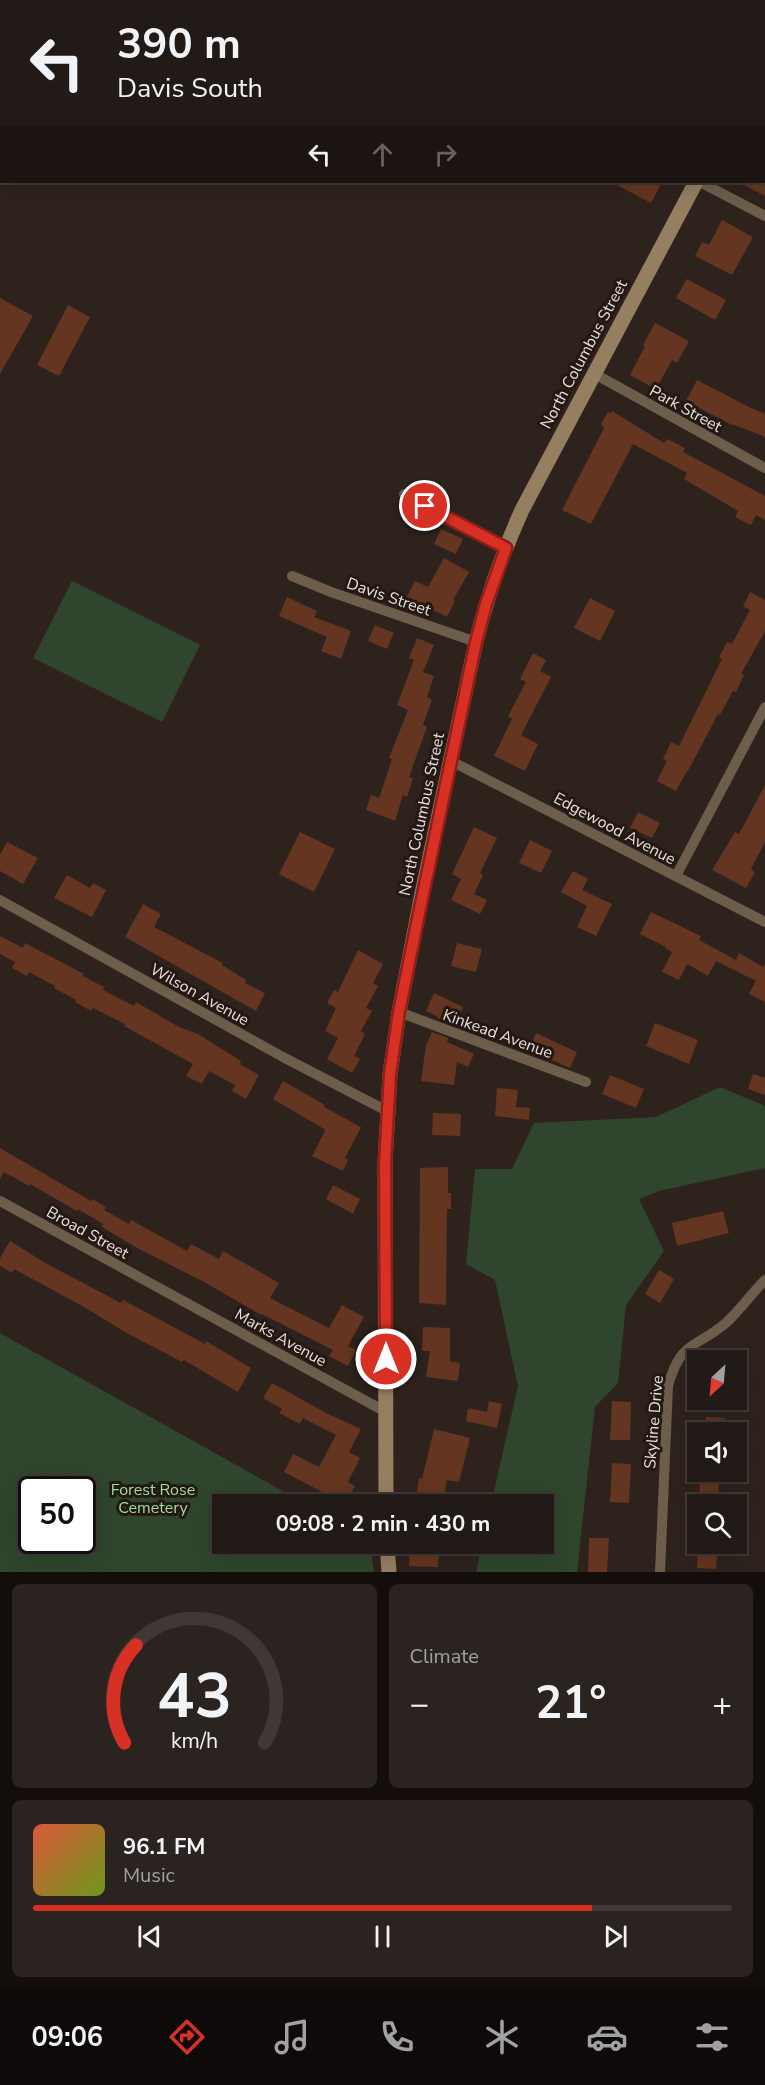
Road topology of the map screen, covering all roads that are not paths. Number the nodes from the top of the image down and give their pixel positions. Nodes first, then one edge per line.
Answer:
1 (697, 183) edge
2 (700, 183) edge
3 (765, 216) edge
4 (593, 374) junction
5 (765, 468) edge
6 (404, 494) dead end
7 (506, 548) junction
8 (292, 576) dead end
9 (476, 642) junction
10 (765, 707) edge
11 (452, 761) junction
12 (676, 876) junction
13 (0, 900) edge
14 (765, 922) edge
15 (399, 1012) junction
16 (586, 1082) dead end
17 (387, 1111) junction
18 (0, 1201) edge
19 (765, 1280) edge
20 (161, 1289) joint
21 (386, 1412) junction
22 (386, 1494) edge
23 (388, 1554) edge
24 (389, 1572) edge
25 (660, 1572) edge

1 - 4 main road, North Columbus Street
2 - 3 street
4 - 5 street, Park Street
4 - 7 main road, North Columbus Street
6 - 7 street
7 - 9 main road, North Columbus Street
8 - 9 street, Davis Street
9 - 11 main road, North Columbus Street
10 - 12 street
11 - 12 street, Edgewood Avenue
11 - 15 main road, North Columbus Street
12 - 14 street, Edgewood Avenue
13 - 17 street, Wilson Avenue
15 - 16 street, Kinkead Avenue
15 - 17 main road, North Columbus Street
17 - 21 main road, North Columbus Street
18 - 20 street, Broad Street
19 - 25 street, Skyline Drive
20 - 21 street, Marks Avenue
21 - 22 main road, North Columbus Street
23 - 24 main road

